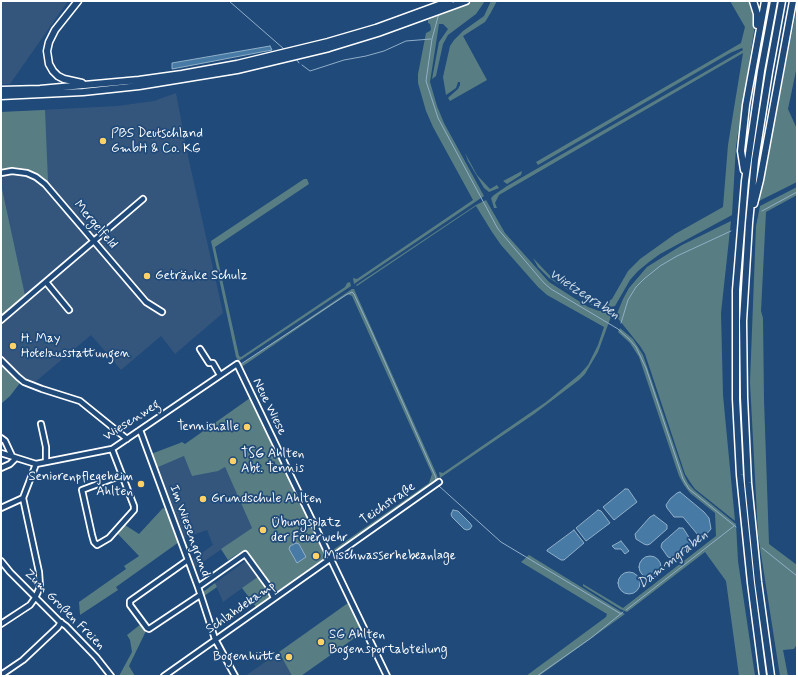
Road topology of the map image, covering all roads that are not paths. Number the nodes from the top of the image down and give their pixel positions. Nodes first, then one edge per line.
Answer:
1 (78, 1) edge
2 (466, 1) edge
3 (753, 1) edge
4 (765, 1) edge
5 (774, 1) edge
6 (782, 1) edge
7 (794, 1) edge
8 (448, 4) edge
9 (428, 13) junction
10 (758, 35) junction
11 (91, 85) junction
12 (1, 90) edge
13 (1, 96) edge
14 (1, 173) edge
15 (745, 181) junction
16 (143, 199) dead end
17 (749, 223) junction
18 (95, 241) junction
19 (46, 282) junction
20 (69, 310) dead end
21 (162, 312) dead end
22 (1, 320) edge
23 (200, 349) dead end
24 (1, 360) edge
25 (237, 364) joint
26 (220, 375) junction
27 (41, 424) dead end
28 (140, 430) junction
29 (2, 438) edge
30 (127, 439) junction
31 (112, 448) junction
32 (1, 453) edge
33 (14, 457) junction
34 (46, 462) junction
35 (36, 464) junction
36 (1, 468) edge
37 (122, 476) junction
38 (439, 482) dead end
39 (23, 498) junction
40 (1, 508) edge
41 (330, 559) junction
42 (1, 560) edge
43 (188, 560) junction
44 (198, 587) junction
45 (200, 595) junction
46 (35, 598) junction
47 (274, 598) junction
48 (61, 622) junction
49 (1, 624) edge
50 (215, 639) junction
51 (1, 675) edge
52 (111, 676) edge
53 (164, 676) edge
54 (235, 676) edge
55 (387, 676) edge
56 (764, 676) edge
57 (771, 676) edge

1 - 11 highway
2 - 8 highway
3 - 10 highway
4 - 10 highway
5 - 15 highway
6 - 17 highway
7 - 17 highway
8 - 9 highway
9 - 11 highway
9 - 13 highway
10 - 15 highway
11 - 12 highway
14 - 18 street, Mergelfeld
15 - 56 highway
16 - 18 street
17 - 57 highway
18 - 19 street
18 - 21 street, Mergelfeld
19 - 20 street
19 - 22 street
23 - 26 street
24 - 30 street
25 - 26 street, Wiesenweg
25 - 41 street, Neue Wiese
26 - 28 street, Wiesenweg
27 - 34 street
28 - 30 street, Wiesenweg
28 - 43 street, Im Wiesengrund
29 - 33 street
30 - 31 street, Wiesenweg
31 - 34 street, Wiesenweg
31 - 37 street
32 - 33 street
33 - 35 street
33 - 36 street
34 - 35 street, Wiesenweg
35 - 39 street
37 - 37 street
38 - 41 street, Teichstraße
39 - 40 street
39 - 46 street
41 - 47 street, Schlahdekamp
41 - 55 street, Neue Wiese
42 - 46 street, Zum Großen Freien
43 - 44 street, Im Wiesengrund
43 - 45 street
44 - 45 street, Im Wiesengrund
44 - 47 street
45 - 50 street, Im Wiesengrund
46 - 48 street, Zum Großen Freien
46 - 49 street
47 - 50 street, Schlahdekamp
48 - 51 street
48 - 52 street, Zum Großen Freien
50 - 53 street, Schlahdekamp
50 - 54 street, Im Wiesengrund

